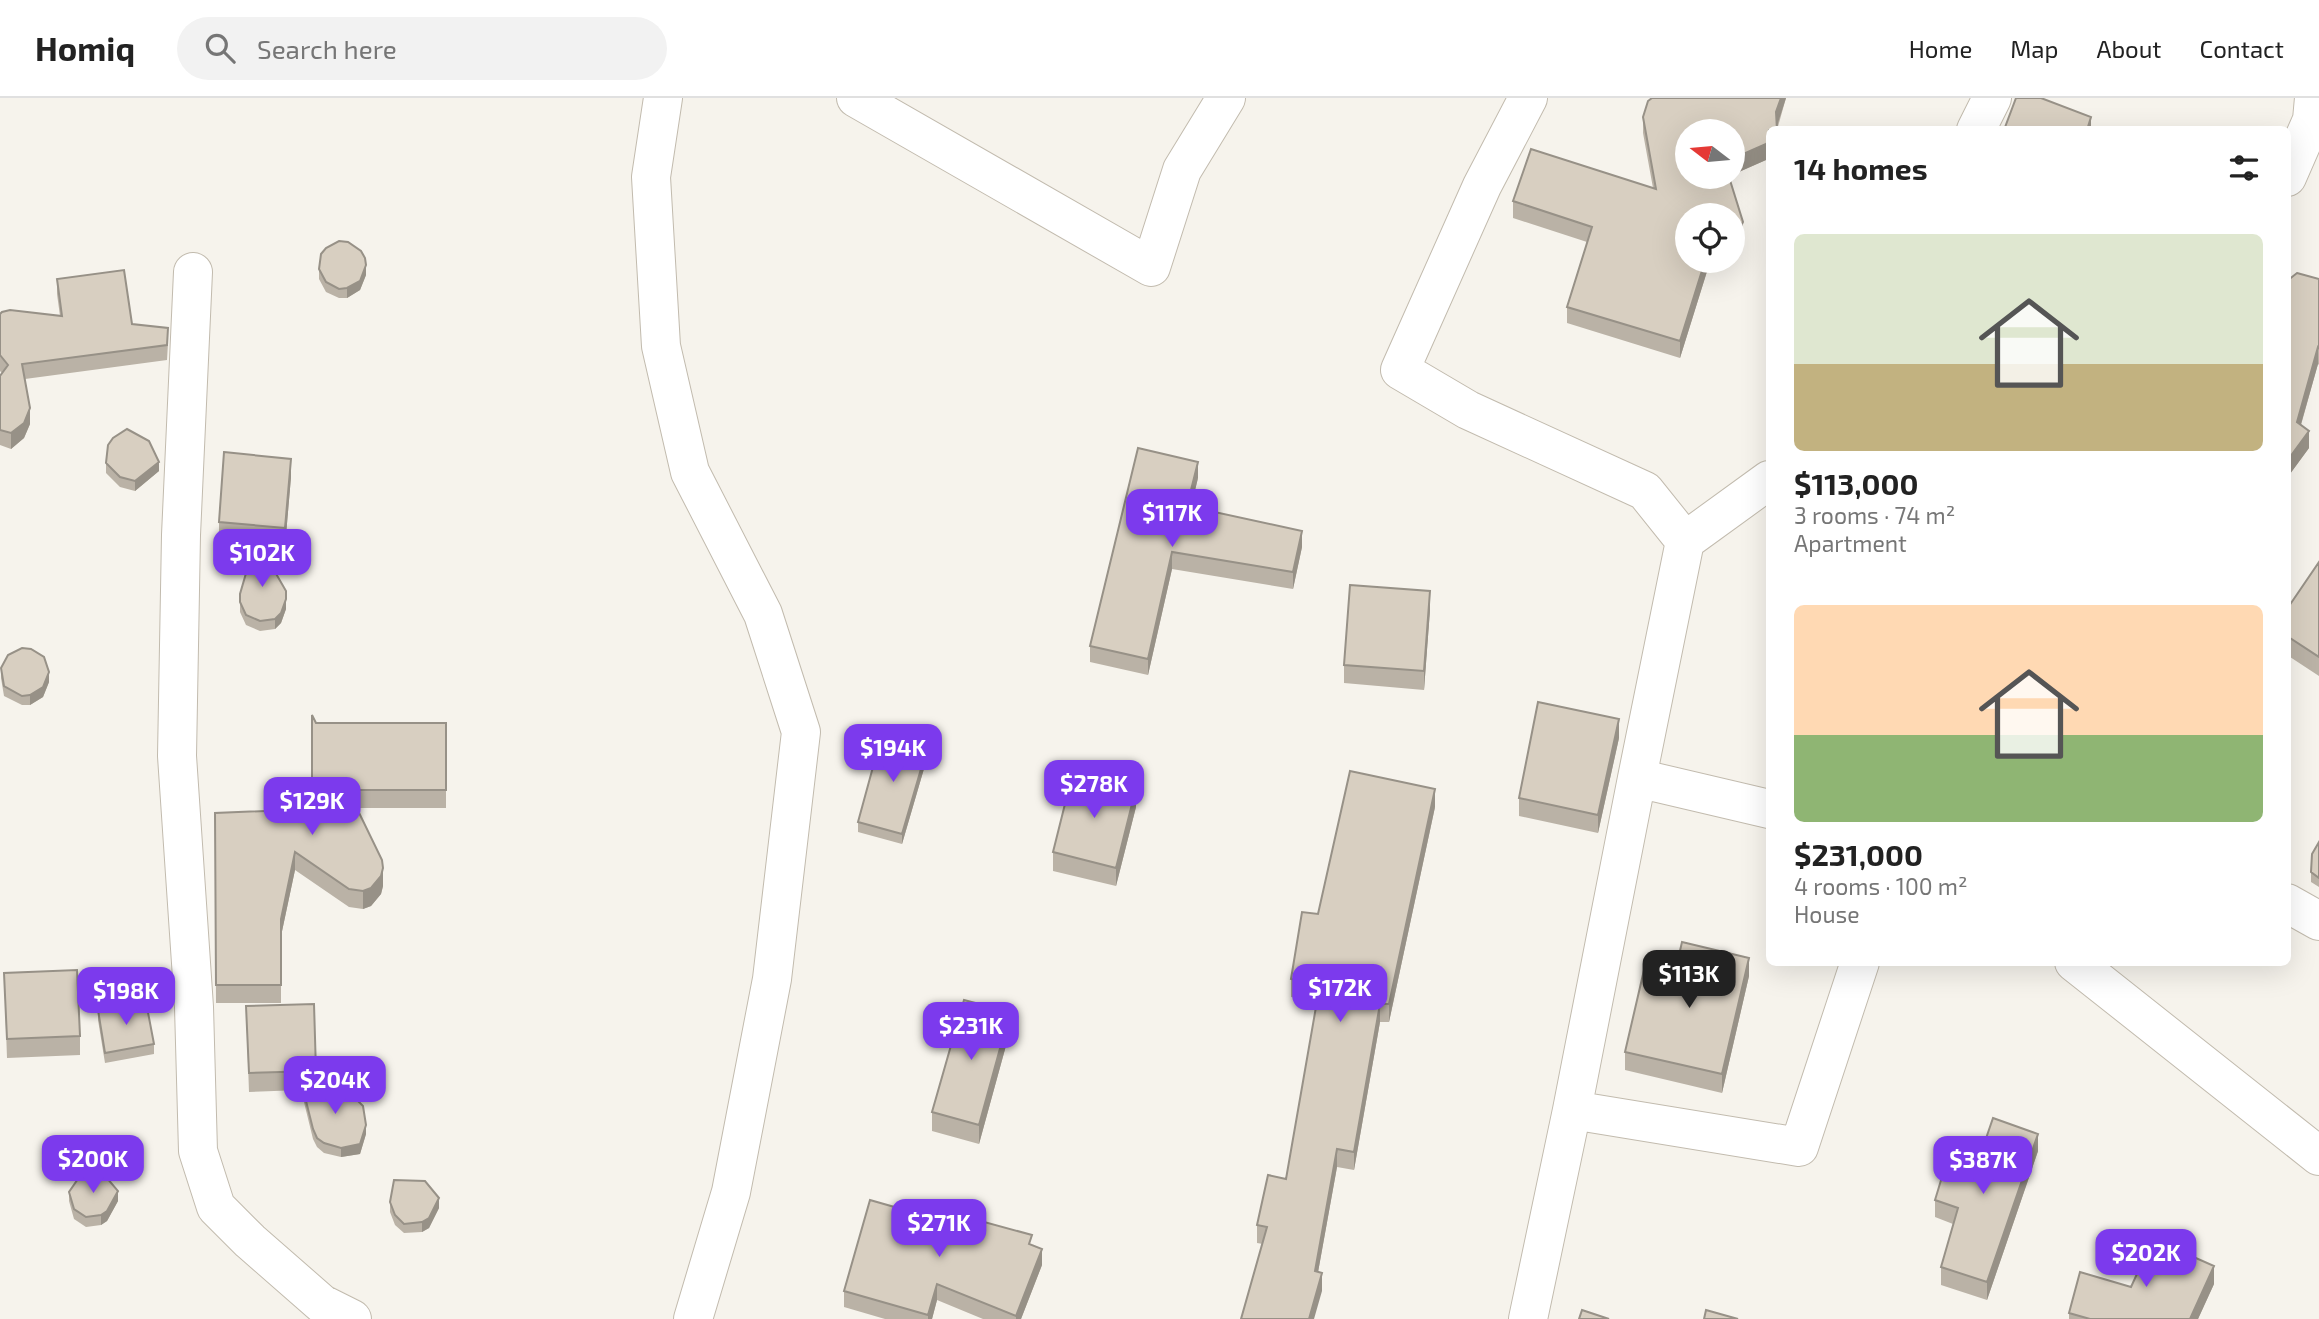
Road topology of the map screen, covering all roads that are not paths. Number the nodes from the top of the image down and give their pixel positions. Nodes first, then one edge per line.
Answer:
1 (663, 98) edge
2 (856, 98) edge
3 (1226, 98) edge
4 (1528, 98) edge
5 (1992, 98) edge
6 (2315, 114) edge
7 (1978, 126) edge
8 (2291, 168) edge
9 (193, 272) dead end
10 (1766, 482) edge
11 (1685, 541) junction
12 (1637, 778) junction
13 (1766, 808) edge
14 (2291, 905) edge
15 (2319, 921) edge
16 (1859, 966) edge
17 (2079, 966) edge
18 (1572, 1110) junction
19 (2319, 1156) edge
20 (352, 1319) edge
21 (693, 1319) edge
22 (1528, 1319) edge

1 - 21 street
2 - 3 street
4 - 11 street
5 - 7 street
6 - 8 street
9 - 20 street
10 - 11 street
11 - 12 street
12 - 13 street
12 - 18 street
14 - 15 street
16 - 18 street
17 - 19 street
18 - 22 street

